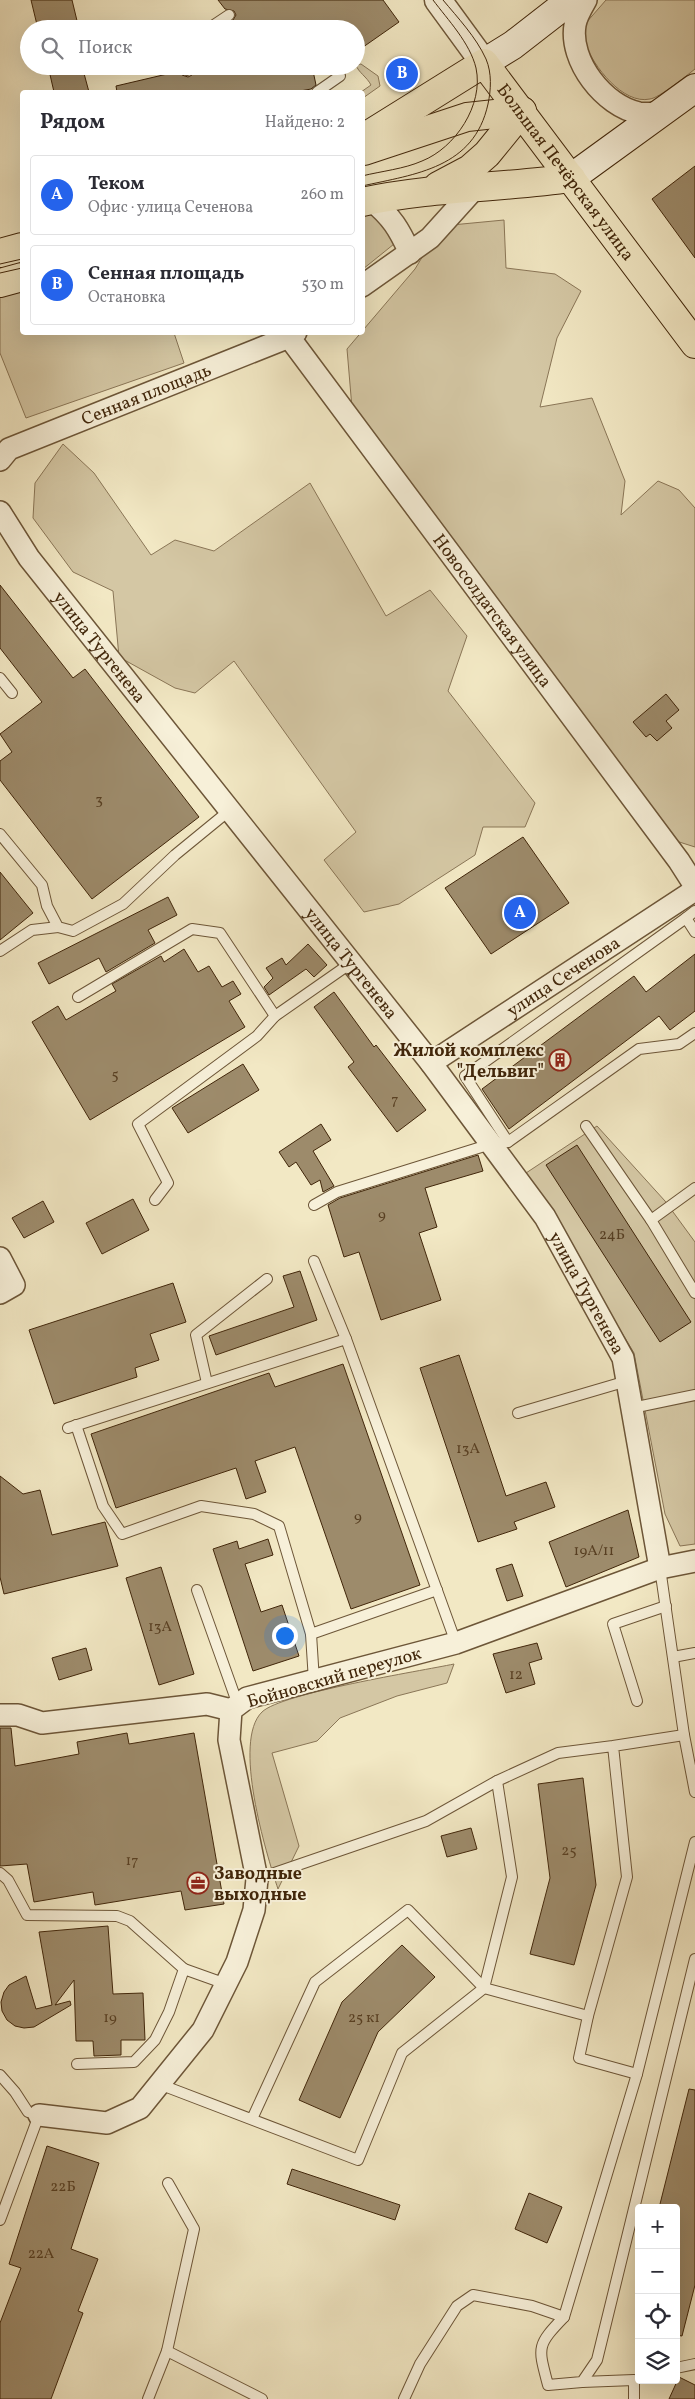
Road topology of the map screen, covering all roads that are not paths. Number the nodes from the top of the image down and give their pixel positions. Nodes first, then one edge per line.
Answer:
1 (438, 0) edge
2 (571, 0) edge
3 (586, 0) edge
4 (229, 15) dead end
5 (222, 20) edge
6 (484, 62) junction
7 (340, 76) dead end
8 (695, 88) edge
9 (320, 90) edge
10 (522, 112) junction
11 (659, 113) junction
12 (365, 137) edge
13 (365, 150) edge
14 (571, 178) junction
15 (476, 187) junction
16 (430, 191) junction
17 (367, 201) edge
18 (20, 248) edge
19 (0, 253) edge
20 (410, 253) junction
21 (20, 278) edge
22 (0, 283) edge
23 (365, 284) edge
24 (292, 335) edge
25 (695, 344) edge
26 (0, 460) edge
27 (2, 520) edge
28 (0, 678) edge
29 (12, 693) dead end
30 (230, 810) junction
31 (0, 834) edge
32 (695, 888) edge
33 (695, 911) edge
34 (686, 918) junction
35 (58, 927) junction
36 (695, 932) edge
37 (0, 951) edge
38 (351, 963) junction
39 (78, 997) dead end
40 (275, 1016) junction
41 (695, 1033) edge
42 (431, 1063) junction
43 (586, 1126) dead end
44 (500, 1143) junction
45 (695, 1188) edge
46 (155, 1200) dead end
47 (314, 1205) dead end
48 (651, 1220) junction
49 (0, 1258) edge
50 (314, 1261) dead end
51 (267, 1279) dead end
52 (0, 1293) edge
53 (695, 1293) edge
54 (346, 1339) junction
55 (627, 1381) junction
56 (207, 1383) junction
57 (695, 1395) edge
58 (632, 1408) junction
59 (518, 1412) dead end
60 (695, 1562) edge
61 (660, 1568) junction
62 (197, 1590) dead end
63 (437, 1590) junction
64 (666, 1606) junction
65 (311, 1634) junction
66 (456, 1643) junction
67 (695, 1653) edge
68 (673, 1657) junction
69 (314, 1680) junction
70 (636, 1701) dead end
71 (234, 1707) junction
72 (0, 1715) edge
73 (684, 1735) junction
74 (613, 1746) junction
75 (497, 1781) junction
76 (695, 1792) edge
77 (695, 1842) edge
78 (0, 1873) edge
79 (258, 1879) junction
80 (695, 1959) edge
81 (184, 1969) junction
82 (226, 1984) junction
83 (484, 1988) junction
84 (588, 2016) junction
85 (77, 2064) dead end
86 (637, 2074) junction
87 (0, 2075) edge
88 (159, 2084) junction
89 (39, 2115) junction
90 (252, 2119) junction
91 (168, 2183) dead end
92 (3, 2202) edge
93 (0, 2220) edge
94 (564, 2316) junction
95 (167, 2351) junction
96 (695, 2364) edge
97 (680, 2367) edge
98 (635, 2380) edge
99 (582, 2382) junction
100 (636, 2384) edge
101 (148, 2399) edge
102 (262, 2399) edge
103 (404, 2399) edge
104 (634, 2399) edge

1 - 6 street, Большая Печёрская улица
2 - 6 main road
3 - 11 street
4 - 5 lane
6 - 10 main road, Большая Печёрская улица
6 - 12 main road
7 - 9 lane
8 - 11 main road
10 - 13 main road
10 - 14 main road, Большая Печёрская улица
10 - 16 main road
11 - 14 main road
14 - 15 main road
14 - 25 main road, Большая Печёрская улица
15 - 16 main road
15 - 20 street
16 - 17 main road
17 - 20 street
18 - 19 main road
20 - 23 street
21 - 22 main road
24 - 26 street, Сенная площадь
24 - 32 street, Новосолдатская улица
27 - 30 street, улица Тургенева
28 - 29 lane
30 - 35 lane
30 - 38 street, улица Тургенева
31 - 35 lane
32 - 42 street, улица Сеченова
33 - 34 lane
34 - 36 lane
34 - 44 lane
35 - 37 lane
38 - 40 lane
38 - 42 street, улица Тургенева
39 - 40 lane
40 - 46 lane
41 - 44 lane
42 - 44 street, улица Тургенева
43 - 48 lane
44 - 47 lane
44 - 55 street, улица Тургенева
45 - 48 lane
48 - 53 lane
49 - 52 street
50 - 54 lane
51 - 56 lane
54 - 56 lane
54 - 63 lane
55 - 58 street, улица Тургенева
55 - 59 lane
56 - 65 lane
57 - 58 lane
58 - 61 street, улица Тургенева
60 - 61 street, Бойновский переулок
61 - 64 lane
61 - 66 street, Бойновский переулок
62 - 71 lane
63 - 65 lane
63 - 66 lane
64 - 68 lane
64 - 70 lane
65 - 69 lane
66 - 69 street, Бойновский переулок
67 - 68 lane
68 - 73 lane
69 - 71 street, Бойновский переулок
71 - 72 street
71 - 79 street, Бойновский переулок
73 - 74 lane
73 - 76 lane
74 - 75 lane
74 - 84 lane
75 - 79 lane
75 - 83 lane
77 - 86 lane
78 - 81 lane
79 - 82 street, Бойновский переулок
80 - 99 lane
81 - 82 lane
81 - 85 lane
82 - 88 street, Бойновский переулок
83 - 84 lane
83 - 90 lane
83 - 90 lane
84 - 86 lane
86 - 94 lane
87 - 89 lane
88 - 89 street, Бойновский переулок
88 - 90 lane
89 - 92 lane
91 - 95 lane
92 - 93 lane
94 - 99 lane
94 - 103 lane
95 - 101 lane
95 - 102 lane
96 - 97 lane
98 - 99 lane
100 - 104 lane

